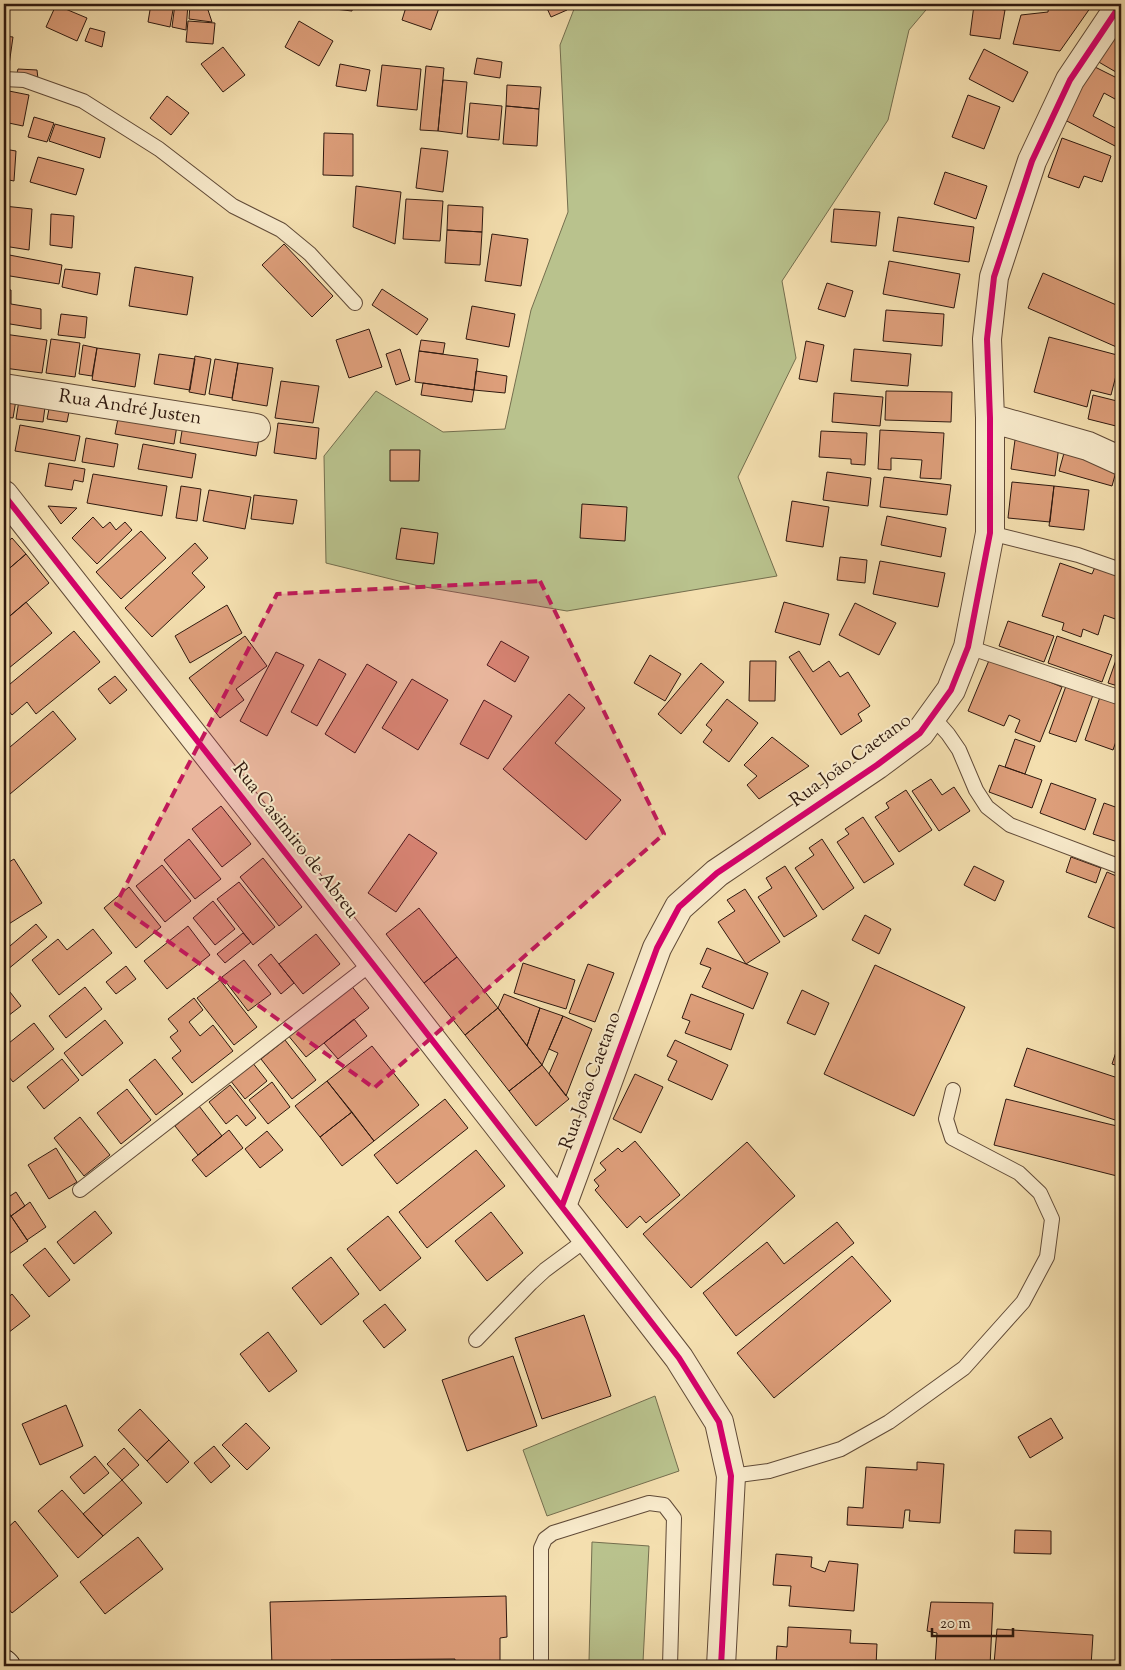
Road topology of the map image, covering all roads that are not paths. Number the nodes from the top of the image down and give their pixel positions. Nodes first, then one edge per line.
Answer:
1 (1121, 4) edge
2 (4, 79) edge
3 (355, 303) dead end
4 (4, 388) edge
5 (990, 418) junction
6 (256, 428) dead end
7 (1121, 461) edge
8 (4, 495) edge
9 (990, 533) junction
10 (1121, 570) edge
11 (968, 647) junction
12 (1121, 698) edge
13 (932, 716) junction
14 (1121, 867) edge
15 (372, 963) junction
16 (953, 1090) dead end
17 (80, 1190) dead end
18 (562, 1206) junction
19 (588, 1239) junction
20 (476, 1340) dead end
21 (731, 1476) junction
22 (541, 1666) edge
23 (670, 1666) edge
24 (721, 1666) edge

1 - 5 street, Rua João Caetano
2 - 3 lane
4 - 6 street, Rua André Justen
5 - 7 street
5 - 9 street, Rua João Caetano
8 - 15 street, Rua Casimiro de Abreu
9 - 10 lane
9 - 11 street, Rua João Caetano
11 - 12 lane
11 - 13 street, Rua João Caetano
13 - 14 lane
13 - 18 street, Rua João Caetano
15 - 17 lane
15 - 18 street, Rua Casimiro de Abreu
16 - 21 lane
18 - 19 street, Rua Casimiro de Abreu
19 - 20 lane
19 - 21 street, Rua Casimiro de Abreu
21 - 24 street, Rua Casimiro de Abreu
22 - 23 lane

